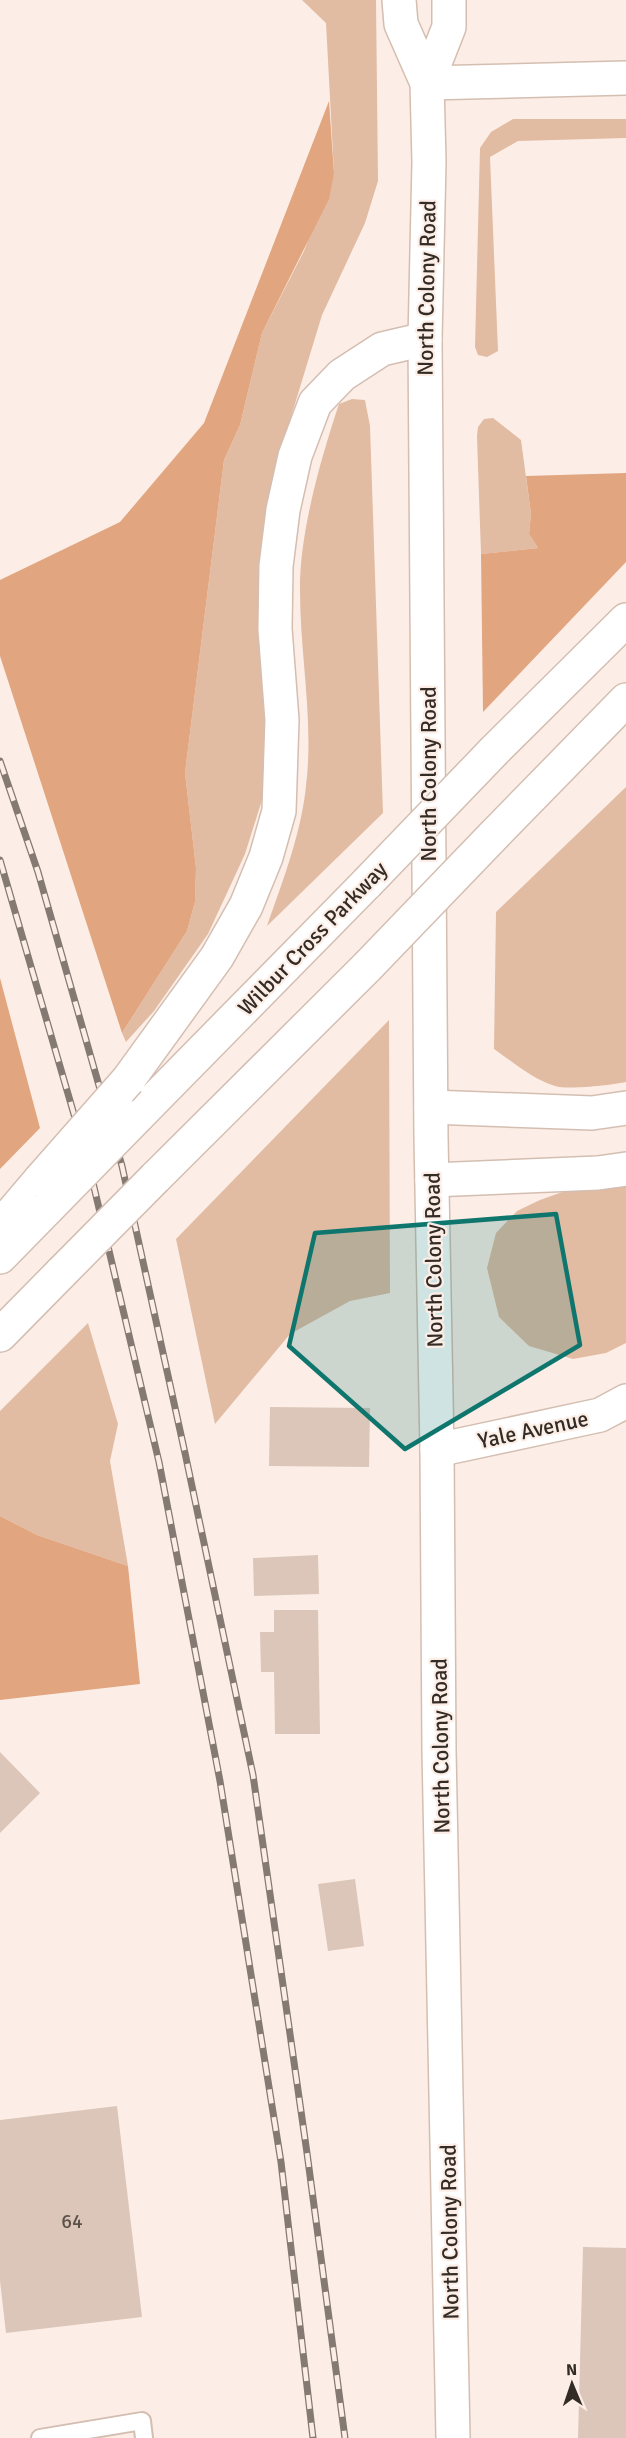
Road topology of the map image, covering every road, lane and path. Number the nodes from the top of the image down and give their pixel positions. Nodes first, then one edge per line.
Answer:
1 (399, 0) edge
2 (449, 0) edge
3 (626, 78) edge
4 (427, 83) junction
5 (425, 339) junction
6 (626, 620) edge
7 (626, 700) edge
8 (626, 720) edge
9 (550, 777) junction
10 (431, 1107) junction
11 (626, 1108) edge
12 (626, 1168) edge
13 (432, 1180) junction
14 (44, 1194) junction
15 (0, 1227) edge
16 (0, 1257) edge
17 (0, 1335) edge
18 (626, 1401) edge
19 (437, 1450) junction
20 (40, 2438) edge
21 (144, 2438) edge
22 (453, 2438) edge

1 - 4 main road, North Colony Road
2 - 4 main road, North Colony Road
3 - 4 main road
4 - 5 main road, North Colony Road
5 - 10 main road, North Colony Road
5 - 14 main road, bridge
6 - 14 main road, Wilbur Cross Parkway, bridge
7 - 9 main road
8 - 9 main road
9 - 17 main road, bridge
10 - 11 main road
10 - 13 main road, North Colony Road
12 - 13 main road
13 - 19 main road, North Colony Road
14 - 15 main road
14 - 16 main road, Wilbur Cross Parkway
18 - 19 main road, Yale Avenue
19 - 22 main road, North Colony Road
20 - 21 lane

